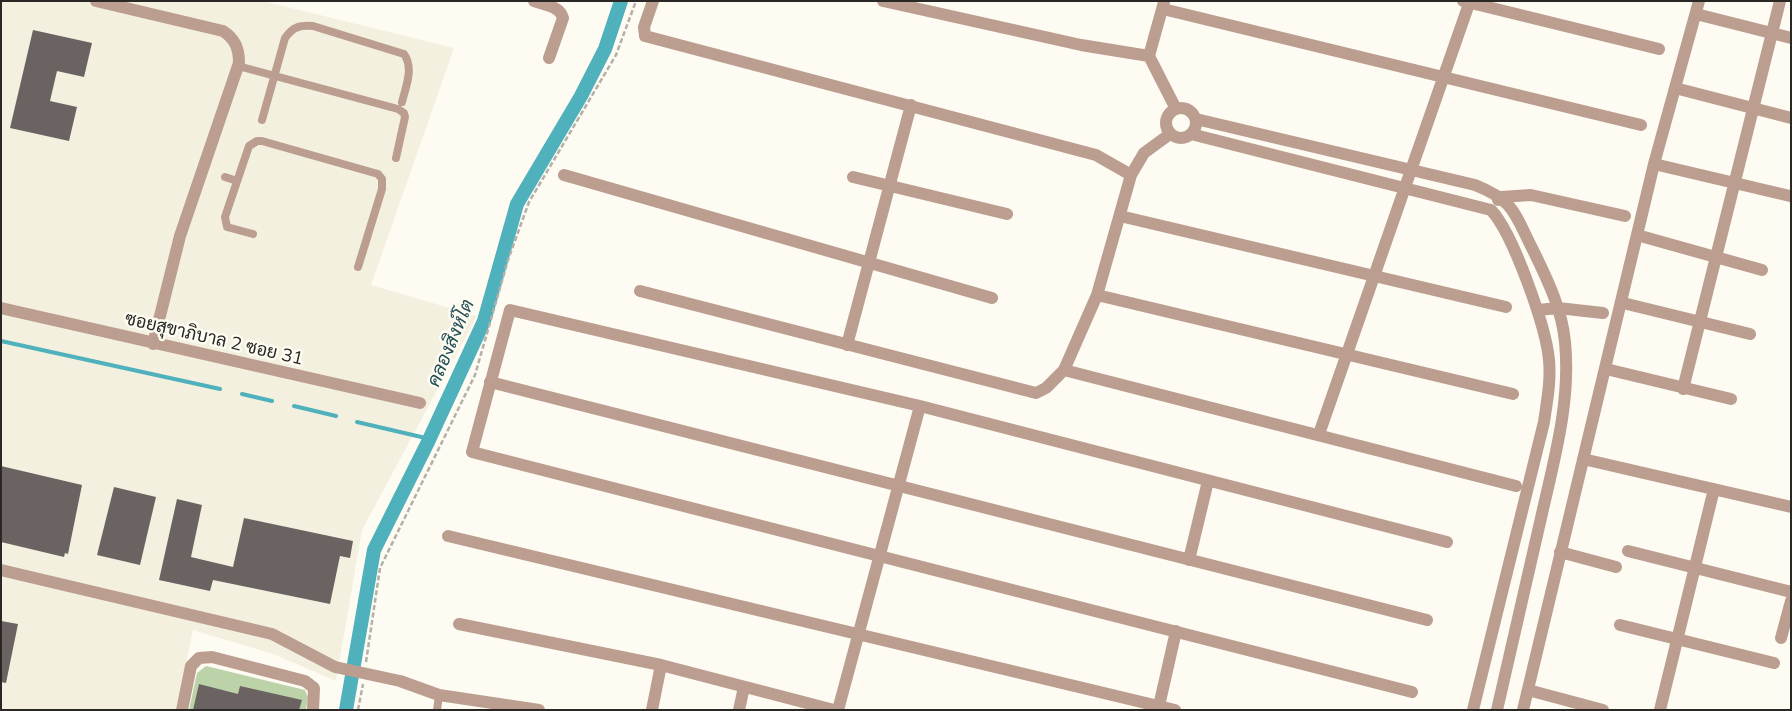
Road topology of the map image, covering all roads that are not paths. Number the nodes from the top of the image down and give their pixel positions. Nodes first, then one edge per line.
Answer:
1 (96, 1) edge
2 (534, 1) edge
3 (653, 1) edge
4 (883, 1) edge
5 (1780, 1) edge
6 (1467, 2) edge
7 (1164, 5) edge
8 (931, 7) edge
9 (1697, 8) edge
10 (1773, 32) junction
11 (1791, 38) edge
12 (1659, 49) dead end
13 (1149, 56) junction
14 (549, 58) dead end
15 (242, 67) junction
16 (274, 76) junction
17 (1444, 78) junction
18 (1675, 88) junction
19 (402, 102) dead end
20 (911, 105) junction
21 (1176, 108) junction
22 (1754, 108) junction
23 (1791, 118) edge
24 (1196, 119) junction
25 (262, 120) dead end
26 (1641, 125) dead end
27 (1170, 134) junction
28 (1191, 134) junction
29 (396, 158) dead end
30 (1654, 164) junction
31 (1412, 169) junction
32 (1130, 174) junction
33 (564, 175) dead end
34 (853, 176) dead end
35 (225, 177) dead end
36 (237, 181) junction
37 (1736, 182) junction
38 (891, 185) junction
39 (1404, 190) junction
40 (1790, 196) edge
41 (1501, 197) junction
42 (1491, 210) junction
43 (1007, 214) dead end
44 (1120, 216) junction
45 (1625, 216) dead end
46 (253, 234) dead end
47 (1637, 235) junction
48 (1716, 257) junction
49 (869, 264) junction
50 (358, 267) dead end
51 (1762, 270) dead end
52 (1375, 274) junction
53 (640, 292) dead end
54 (1097, 295) junction
55 (992, 298) dead end
56 (1623, 303) junction
57 (1506, 307) dead end
58 (1, 308) edge
59 (1558, 308) junction
60 (1538, 310) junction
61 (1603, 313) dead end
62 (1700, 321) junction
63 (1750, 334) dead end
64 (153, 344) junction
65 (847, 345) junction
66 (1347, 353) junction
67 (1606, 369) junction
68 (1064, 370) junction
69 (490, 382) junction
70 (1683, 389) junction
71 (1513, 394) dead end
72 (1731, 400) dead end
73 (420, 403) dead end
74 (920, 406) junction
75 (1319, 434) junction
76 (1583, 458) junction
77 (1208, 481) junction
78 (1516, 486) dead end
79 (899, 487) junction
80 (1714, 489) junction
81 (1523, 507) junction
82 (1791, 507) edge
83 (1542, 512) junction
84 (448, 536) dead end
85 (1447, 542) dead end
86 (1628, 551) dead end
87 (1560, 552) junction
88 (880, 555) junction
89 (1189, 560) junction
90 (1616, 567) dead end
91 (1696, 567) junction
92 (1, 570) edge
93 (1791, 592) edge
94 (1791, 601) edge
95 (1427, 620) dead end
96 (459, 624) dead end
97 (1620, 625) dead end
98 (1176, 631) junction
99 (858, 633) junction
100 (1781, 638) dead end
101 (1679, 641) junction
102 (1774, 663) dead end
103 (662, 665) junction
104 (744, 687) junction
105 (1479, 687) junction
106 (1528, 690) junction
107 (1412, 692) dead end
108 (1501, 693) junction
109 (439, 695) junction
110 (1159, 706) junction
111 (182, 710) edge
112 (314, 710) edge
113 (437, 710) edge
114 (539, 710) edge
115 (652, 710) edge
116 (739, 710) edge
117 (836, 710) edge
118 (1175, 710) edge
119 (1473, 710) edge
120 (1497, 710) edge
121 (1523, 710) edge
122 (1603, 710) edge
123 (1660, 710) edge

1 - 15 street
2 - 14 street
3 - 20 street
4 - 8 street
5 - 10 street
6 - 12 street
6 - 17 street
7 - 13 street
7 - 17 street
8 - 13 street
9 - 10 street
9 - 18 street
10 - 11 street
10 - 22 street
13 - 21 street
15 - 16 lane
15 - 64 street
16 - 19 lane
16 - 25 lane
16 - 29 lane
17 - 26 street
17 - 31 street
18 - 22 street
18 - 30 street
20 - 32 street
20 - 38 street
21 - 24 street
21 - 27 street
22 - 23 street
22 - 37 street
24 - 28 street
24 - 31 street
27 - 28 street
27 - 32 street
28 - 39 street
30 - 37 street
30 - 47 street
31 - 39 street
31 - 41 street
32 - 44 street
33 - 49 street
34 - 38 street
35 - 36 lane
36 - 46 lane
36 - 50 lane
37 - 40 street
37 - 48 street
38 - 43 street
38 - 49 street
39 - 42 street
39 - 52 street
41 - 42 street
41 - 45 street
41 - 59 street
42 - 60 street
44 - 52 street
44 - 54 street
47 - 48 street
47 - 56 street
48 - 51 street
48 - 62 street
49 - 55 street
49 - 65 street
52 - 57 street
52 - 66 street
53 - 65 street
54 - 66 street
54 - 68 street
56 - 62 street
56 - 67 street
58 - 64 street, ซอยสุขาภิบาล 2 ซอย 31
59 - 60 street
59 - 61 street
59 - 83 street
60 - 81 street
62 - 63 street
62 - 70 street
64 - 73 street, ซอยสุขาภิบาล 2 ซอย 31
65 - 68 street
66 - 71 street
66 - 75 street
67 - 70 street
67 - 76 street
68 - 75 street
69 - 74 street
69 - 79 street
69 - 88 street
70 - 72 street
74 - 77 street
74 - 79 street
75 - 78 street
76 - 80 street
76 - 87 street
77 - 85 street
77 - 89 street
79 - 88 street
79 - 89 street
80 - 82 street
80 - 91 street
81 - 83 street
81 - 105 street
83 - 108 street
84 - 99 street
86 - 91 street
87 - 90 street
87 - 106 street
88 - 98 street
88 - 99 street
89 - 95 street
91 - 93 street
91 - 101 street
92 - 109 street
94 - 100 street
96 - 103 street
97 - 101 street
98 - 107 street
98 - 110 street
99 - 110 street
99 - 117 street
101 - 102 street
101 - 123 street
103 - 104 street
103 - 115 street
104 - 116 street
104 - 117 street
105 - 108 street
105 - 119 street
106 - 121 street
106 - 122 street
108 - 120 street
109 - 113 lane
109 - 114 street
110 - 118 street
111 - 112 street

